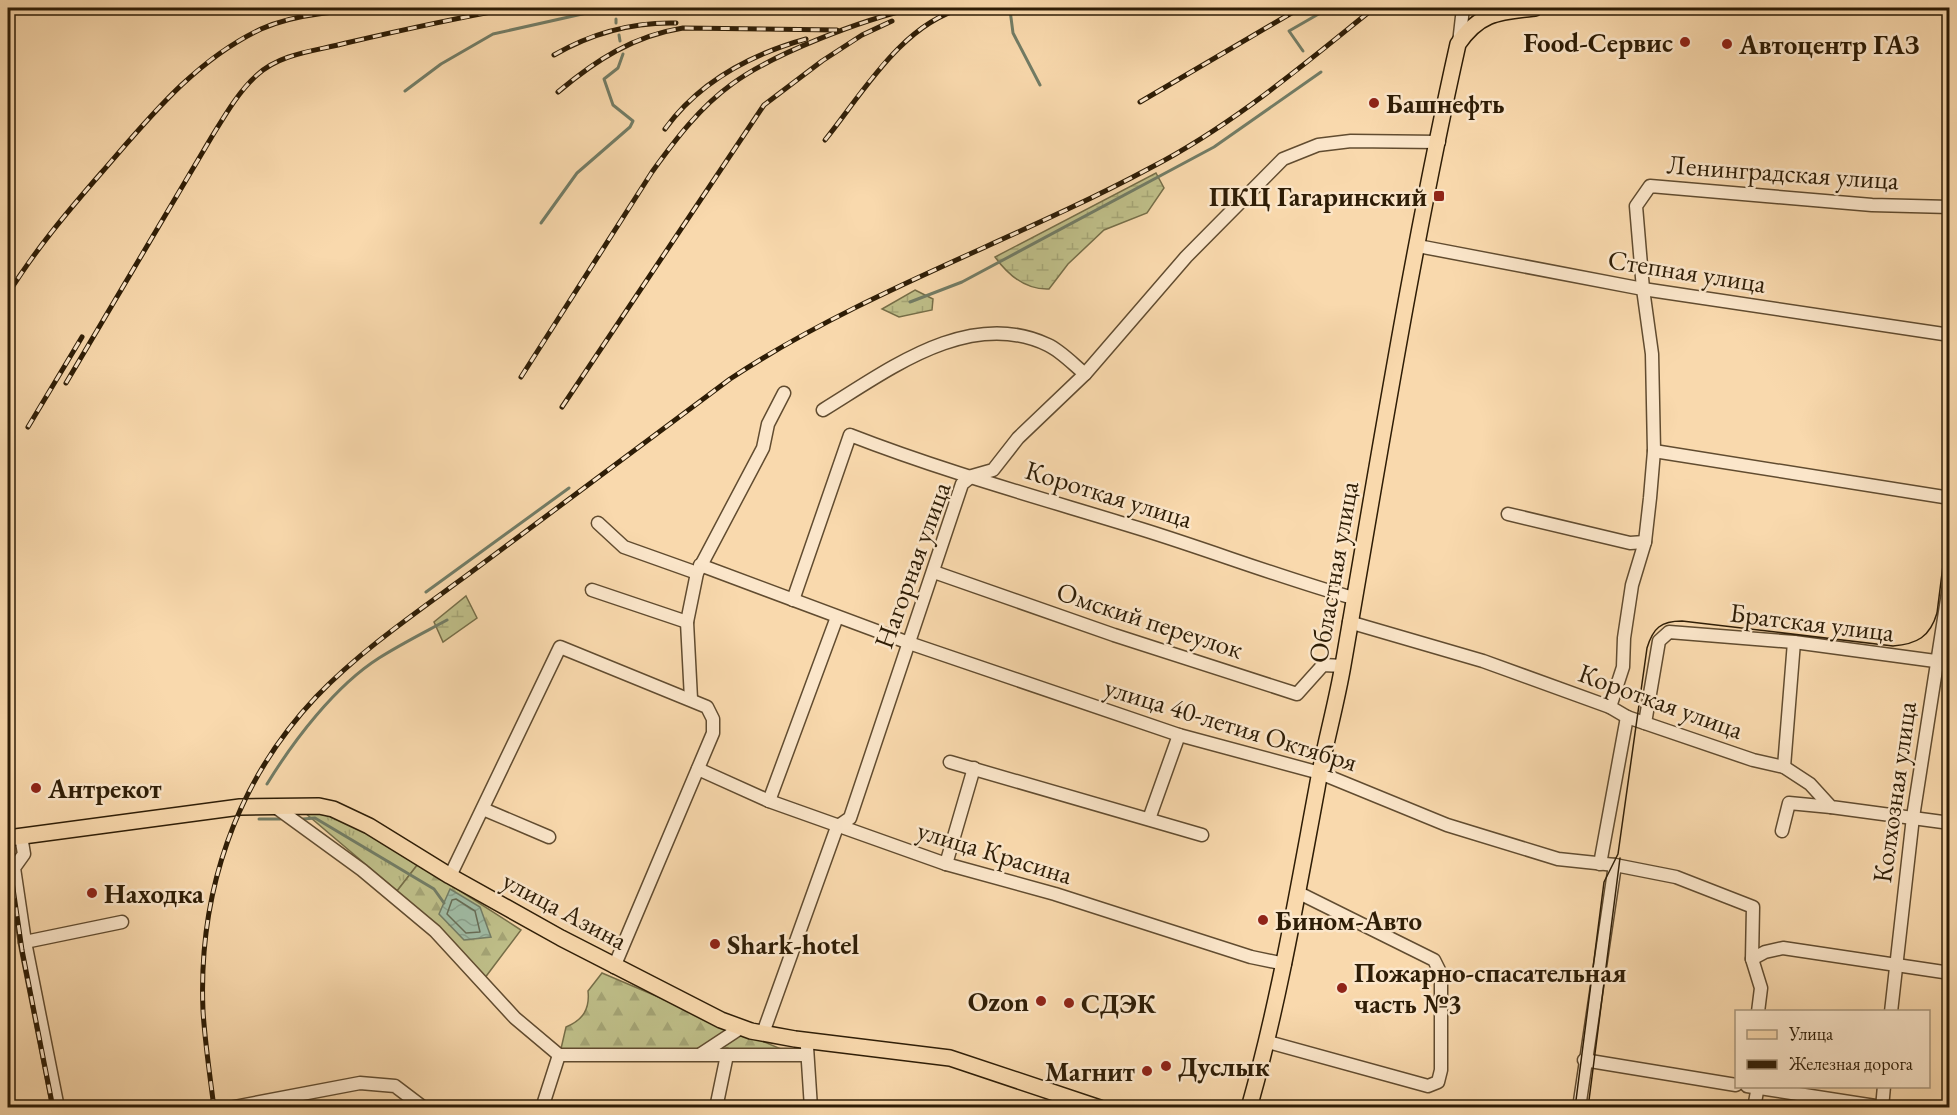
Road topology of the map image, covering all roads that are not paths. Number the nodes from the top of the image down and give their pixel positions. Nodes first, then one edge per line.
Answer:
1 (1463, 8) edge
2 (1534, 8) edge
3 (1513, 9) edge
4 (1458, 44) junction
5 (1439, 142) junction
6 (1950, 207) edge
7 (1418, 246) junction
8 (1643, 289) junction
9 (1950, 335) edge
10 (1085, 374) junction
11 (784, 393) dead end
12 (823, 410) dead end
13 (1654, 451) junction
14 (972, 476) junction
15 (1950, 498) edge
16 (1508, 514) dead end
17 (598, 523) dead end
18 (1645, 542) junction
19 (698, 569) junction
20 (934, 572) junction
21 (1950, 580) edge
22 (592, 590) dead end
23 (1353, 598) junction
24 (1948, 598) edge
25 (793, 600) junction
26 (837, 617) junction
27 (687, 622) junction
28 (1349, 622) junction
29 (1794, 642) junction
30 (909, 643) junction
31 (1936, 661) junction
32 (1950, 663) edge
33 (1343, 666) junction
34 (691, 699) junction
35 (1610, 707) junction
36 (1627, 717) junction
37 (1645, 723) junction
38 (1179, 735) junction
39 (950, 762) dead end
40 (1784, 767) junction
41 (974, 768) junction
42 (698, 769) junction
43 (1320, 773) junction
44 (769, 801) junction
45 (274, 806) junction
46 (1831, 807) junction
47 (483, 809) junction
48 (1913, 817) junction
49 (1149, 819) junction
50 (1950, 823) edge
51 (837, 827) junction
52 (1782, 831) dead end
53 (1202, 835) dead end
54 (14, 837) edge
55 (549, 837) dead end
56 (946, 864) junction
57 (1600, 864) junction
58 (1615, 865) junction
59 (450, 876) junction
60 (1299, 893) junction
61 (122, 922) dead end
62 (25, 942) junction
63 (1752, 959) junction
64 (1285, 964) junction
65 (1895, 965) junction
66 (614, 967) junction
67 (1950, 973) edge
68 (1758, 1010) edge
69 (1891, 1010) edge
70 (742, 1027) junction
71 (763, 1033) junction
72 (1268, 1042) junction
73 (807, 1047) junction
74 (700, 1054) junction
75 (559, 1055) junction
76 (727, 1055) junction
77 (1584, 1060) junction
78 (1735, 1085) edge
79 (1754, 1088) edge
80 (1760, 1088) edge
81 (1884, 1088) edge
82 (58, 1107) edge
83 (229, 1107) edge
84 (424, 1107) edge
85 (542, 1107) edge
86 (716, 1107) edge
87 (811, 1107) edge
88 (1100, 1107) edge
89 (1250, 1107) edge
90 (1579, 1107) edge
91 (1754, 1107) edge
92 (1884, 1107) edge

1 - 4 street
2 - 3 main road
3 - 4 main road
4 - 5 main road, Областная улица
5 - 7 main road, Областная улица
5 - 10 street, Нагорная улица
6 - 8 street, Ленинградская улица
7 - 8 street, Степная улица
7 - 23 main road, Областная улица
8 - 9 street, Степная улица
8 - 13 street
10 - 12 street
10 - 14 street, Нагорная улица
11 - 19 street
13 - 15 street
13 - 18 street
14 - 20 street, Нагорная улица
14 - 23 street, Короткая улица
14 - 25 street, Короткая улица
16 - 18 street
17 - 19 street, улица 40-летия Октября
18 - 35 street
19 - 25 street, улица 40-летия Октября
19 - 27 street
20 - 30 street, Нагорная улица
20 - 33 street, Омский переулок
21 - 24 street, Колхозная улица
22 - 27 street
23 - 28 main road, Областная улица
24 - 31 street, Колхозная улица
25 - 26 street, улица 40-летия Октября
26 - 30 street, улица 40-летия Октября
26 - 44 street
27 - 34 street
28 - 33 main road, Областная улица
28 - 35 street, Короткая улица
29 - 31 street, Братская улица
29 - 37 street, Братская улица
29 - 40 street
30 - 38 street, улица 40-летия Октября
30 - 51 street, Нагорная улица
31 - 32 street, Братская улица
31 - 48 street, Колхозная улица
33 - 43 main road, Областная улица
34 - 42 street
34 - 47 street
35 - 36 street, Короткая улица
36 - 37 street, Короткая улица
36 - 57 street
37 - 40 street, Короткая улица
38 - 43 street, улица 40-летия Октября
38 - 49 street
39 - 41 street
40 - 46 street, Короткая улица
41 - 49 street
41 - 56 street
42 - 44 street, улица Красина
42 - 66 street
43 - 57 street, улица 40-летия Октября
43 - 60 main road, Областная улица
44 - 51 street, улица Красина
45 - 54 main road, улица Азина
45 - 59 main road, улица Азина
45 - 75 street
46 - 48 street
46 - 52 street
47 - 55 street
47 - 59 street
48 - 50 street
48 - 65 street, Колхозная улица
49 - 53 street
51 - 56 street, улица Красина
51 - 71 street, Нагорная улица
54 - 62 street
56 - 64 street, улица Красина
57 - 58 street, улица 40-летия Октября
58 - 63 street, улица 40-летия Октября
58 - 77 street
59 - 66 main road, улица Азина
60 - 64 main road, Областная улица
60 - 72 street
61 - 62 street
62 - 82 street
63 - 65 street
63 - 68 street
64 - 72 main road, Областная улица
65 - 67 street
65 - 69 street, Колхозная улица
66 - 70 main road, улица Азина
70 - 71 main road, улица Азина
70 - 74 street
71 - 73 main road, улица Азина
72 - 89 main road, Областная улица
73 - 76 street
73 - 87 street
73 - 88 main road, улица Азина
74 - 75 street
74 - 76 street
75 - 85 street
76 - 86 street
77 - 78 street
77 - 90 street
79 - 91 street
80 - 92 street
81 - 92 street
83 - 84 street

